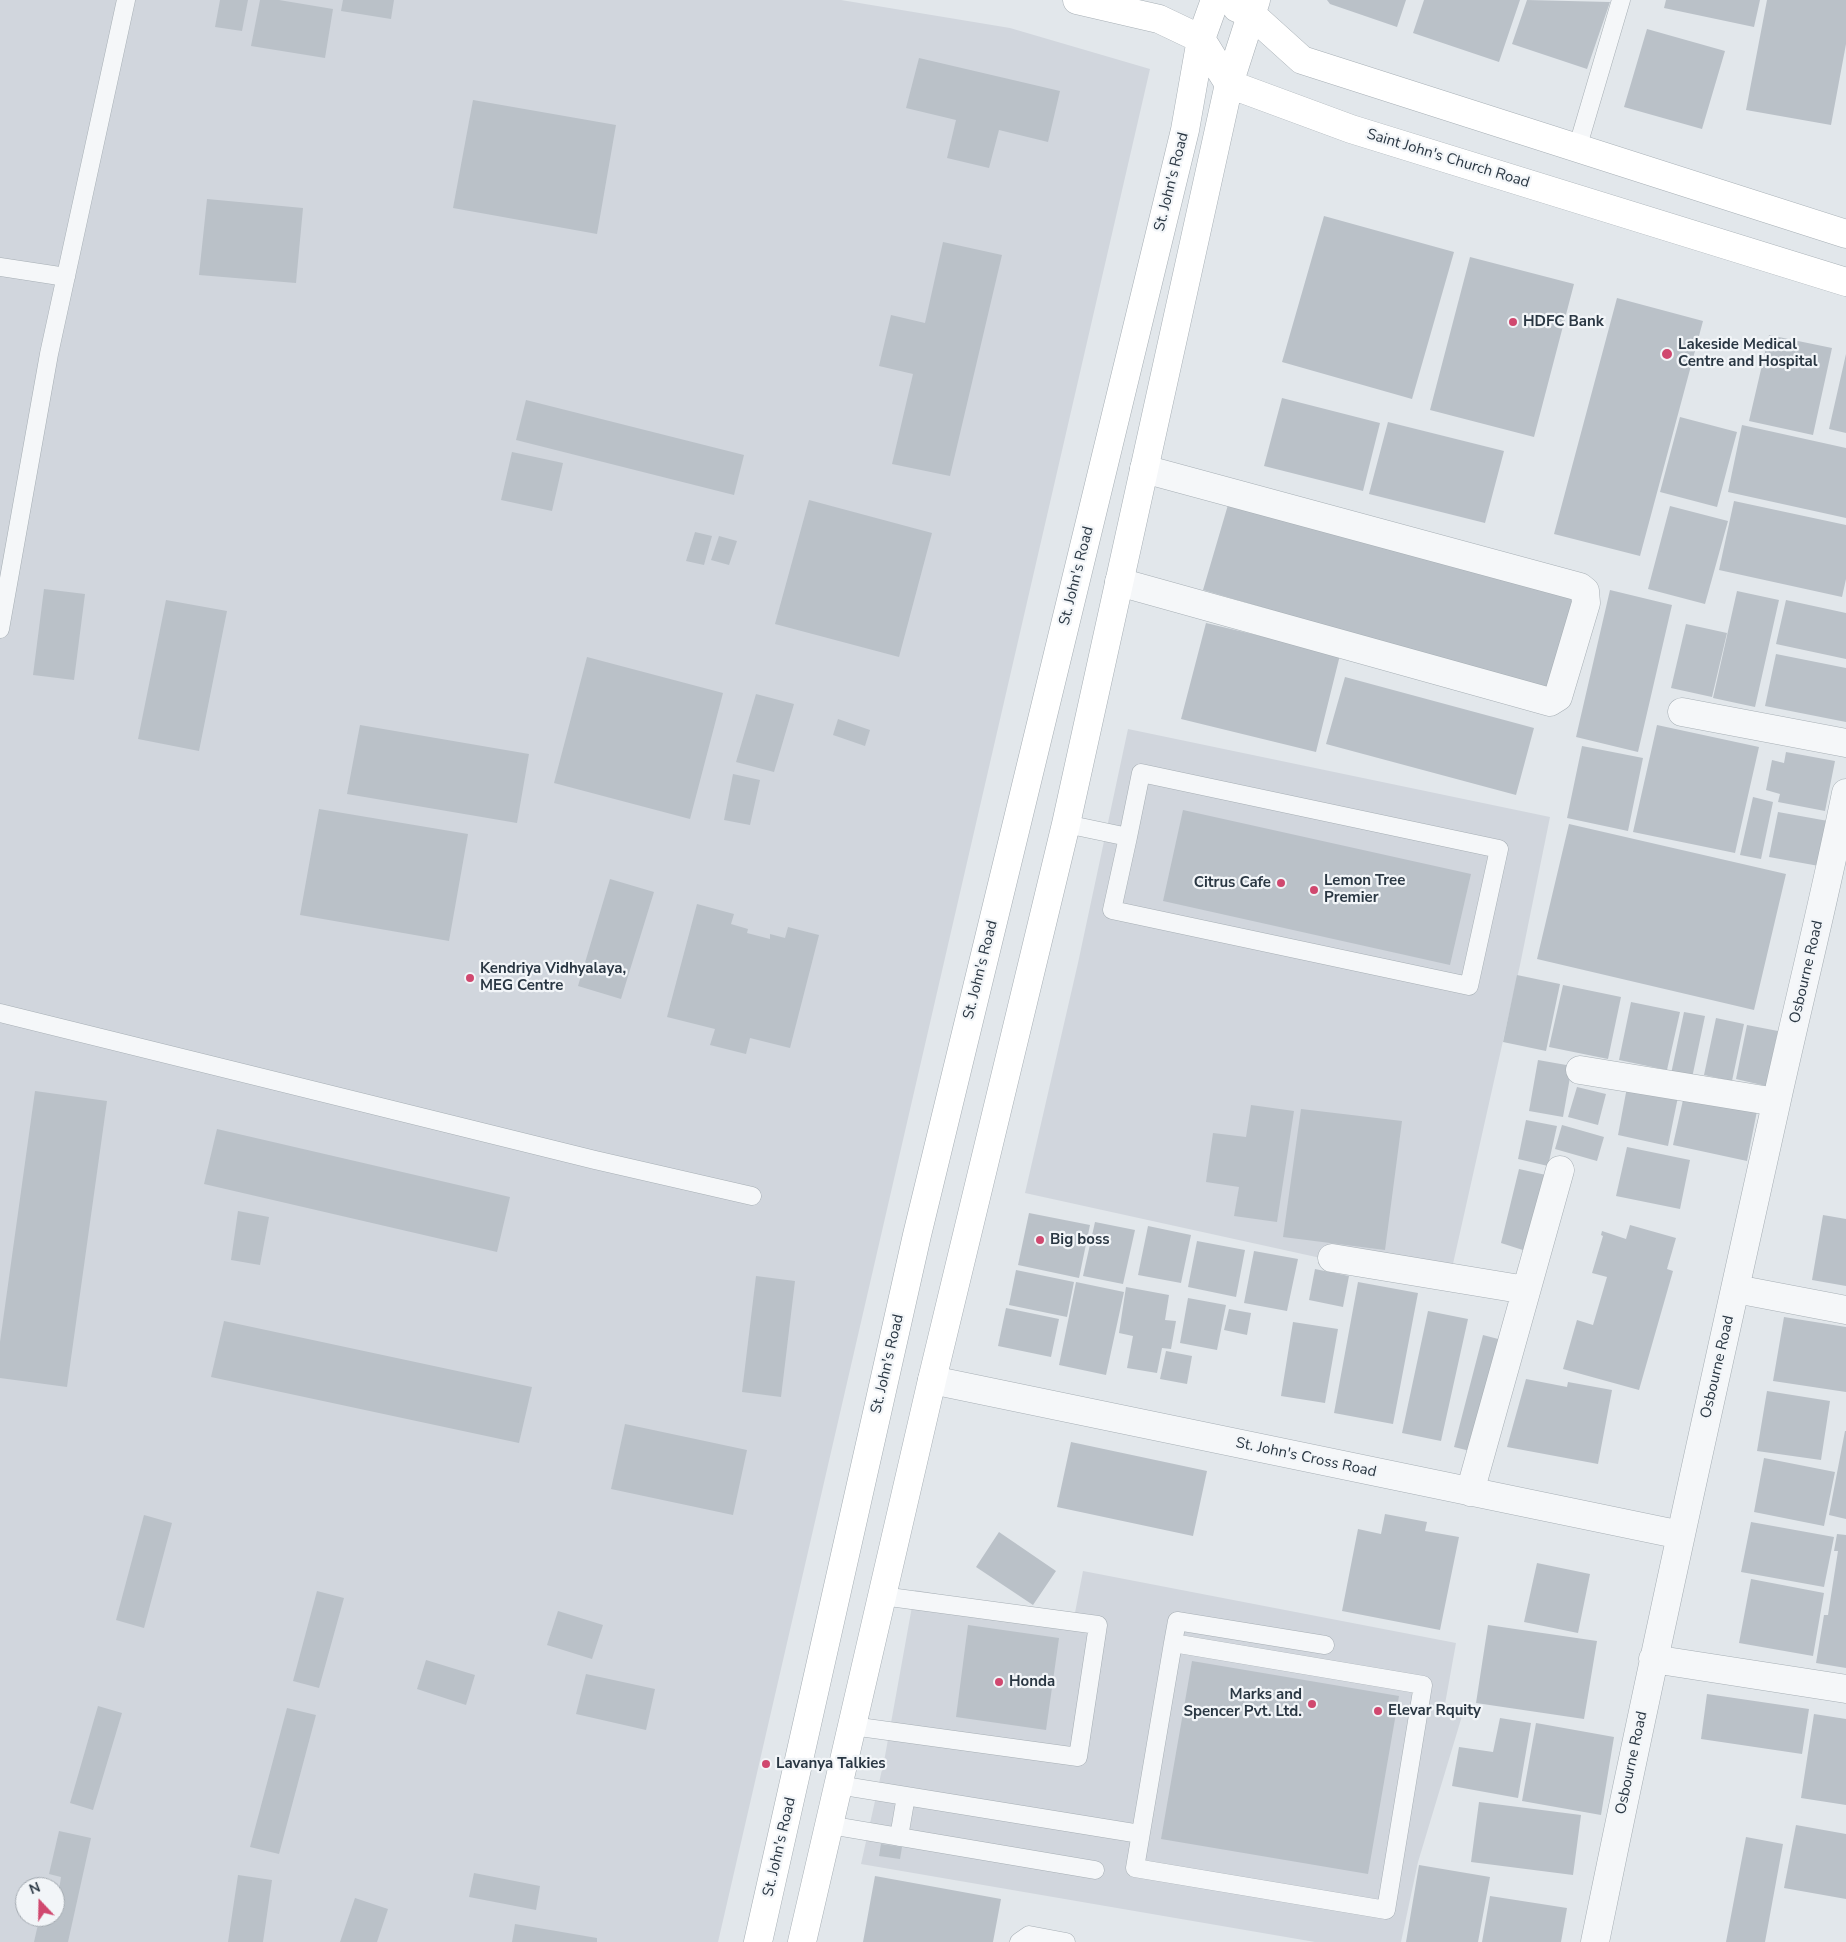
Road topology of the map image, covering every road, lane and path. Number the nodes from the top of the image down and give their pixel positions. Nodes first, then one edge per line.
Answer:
1 (126, 0) edge
2 (1077, 0) edge
3 (1215, 0) edge
4 (1219, 0) edge
5 (1621, 0) edge
6 (1253, 7) edge
7 (1201, 39) junction
8 (1229, 84) junction
9 (1577, 149) junction
10 (1846, 234) edge
11 (0, 267) edge
12 (66, 277) junction
13 (1846, 282) edge
14 (1144, 469) junction
15 (1119, 582) junction
16 (0, 629) edge
17 (1682, 712) dead end
18 (1846, 743) edge
19 (1846, 793) edge
20 (1066, 824) junction
21 (1128, 837) junction
22 (1837, 888) edge
23 (0, 1013) edge
24 (1580, 1070) dead end
25 (1776, 1102) junction
26 (1560, 1170) dead end
27 (752, 1196) dead end
28 (1332, 1258) dead end
29 (1736, 1289) junction
30 (1526, 1290) junction
31 (1846, 1310) edge
32 (932, 1380) junction
33 (1470, 1492) junction
34 (1681, 1535) junction
35 (882, 1596) junction
36 (1173, 1643) junction
37 (1325, 1645) dead end
38 (1653, 1659) junction
39 (1846, 1689) edge
40 (852, 1726) junction
41 (838, 1785) junction
42 (906, 1796) junction
43 (829, 1825) junction
44 (1140, 1834) junction
45 (899, 1837) junction
46 (1095, 1870) dead end
47 (758, 1942) edge
48 (802, 1942) edge
49 (1019, 1942) edge
50 (1066, 1942) edge
51 (1595, 1942) edge

1 - 12 lane
2 - 7 main road
3 - 7 main road, St. John's Road
4 - 6 main road
5 - 9 lane
6 - 8 main road
6 - 9 main road
7 - 8 main road
7 - 47 main road, St. John's Road
8 - 13 main road, Saint John's Church Road
8 - 14 main road
9 - 10 main road
11 - 12 lane
12 - 16 lane
14 - 15 main road
14 - 15 street
15 - 20 main road
17 - 18 street
19 - 22 street, Osbourne Road
20 - 21 lane
20 - 32 main road
21 - 21 lane
22 - 25 street, Osbourne Road
23 - 27 lane
24 - 25 street
25 - 29 street, Osbourne Road
26 - 30 street
28 - 30 street
29 - 31 street
29 - 34 street, Osbourne Road
30 - 33 street
32 - 33 street, St. John's Cross Road
32 - 35 main road
33 - 34 street, St. John's Cross Road
34 - 38 street, Osbourne Road
35 - 40 main road
35 - 40 lane
36 - 37 lane
36 - 44 lane
36 - 44 lane
38 - 39 street
38 - 51 street, Osbourne Road
40 - 41 main road
41 - 42 lane
41 - 43 main road
42 - 44 lane
42 - 45 lane
43 - 45 lane
43 - 48 main road
45 - 46 lane
49 - 50 lane

